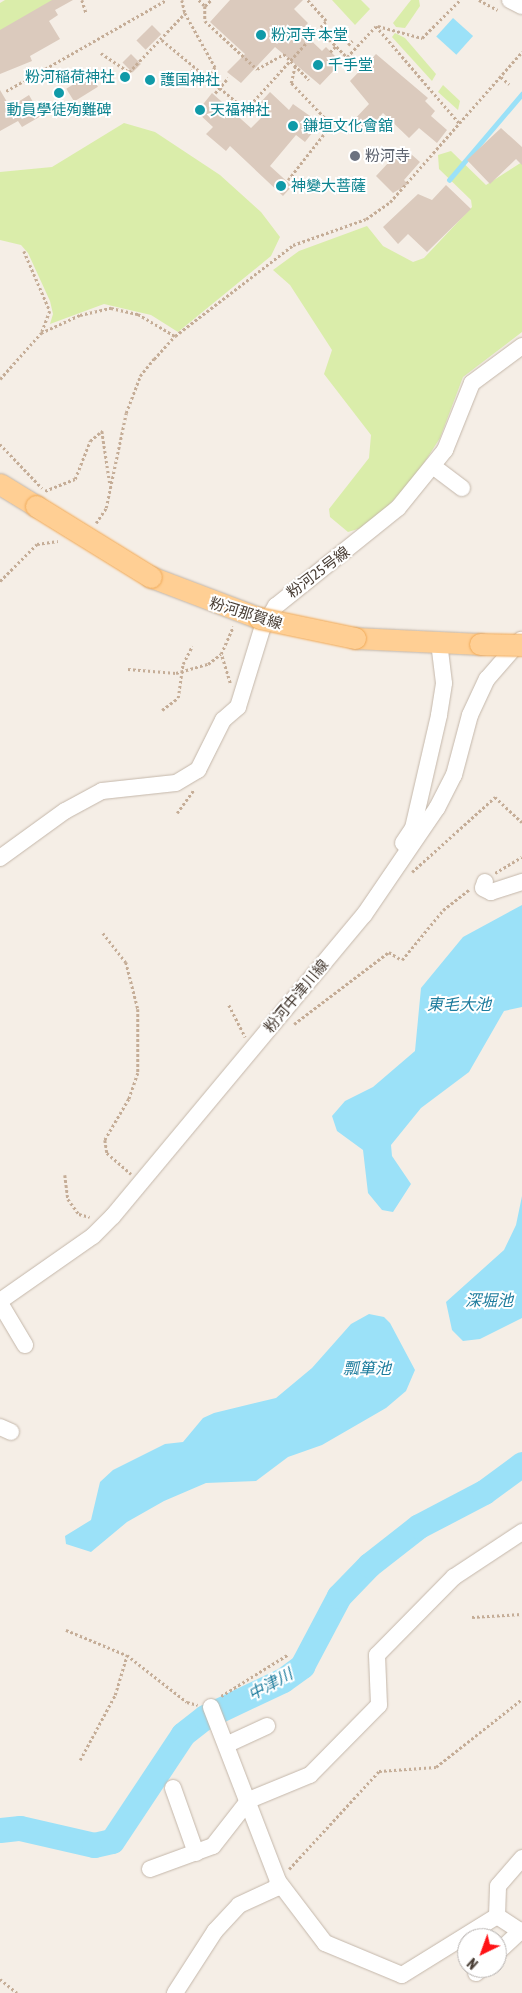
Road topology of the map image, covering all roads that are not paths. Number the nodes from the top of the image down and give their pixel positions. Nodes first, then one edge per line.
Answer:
1 (510, 0) edge
2 (522, 6) edge
3 (522, 346) edge
4 (434, 467) junction
5 (0, 484) edge
6 (462, 488) dead end
7 (522, 638) edge
8 (439, 644) junction
9 (522, 645) edge
10 (0, 858) edge
11 (393, 876) junction
12 (485, 882) road end
13 (522, 882) edge
14 (0, 1302) edge
15 (25, 1345) dead end
16 (522, 1532) edge
17 (210, 1705) road end
18 (267, 1726) dead end
19 (227, 1741) junction
20 (173, 1788) dead end
21 (249, 1800) junction
22 (196, 1853) junction
23 (522, 1858) edge
24 (150, 1869) dead end
25 (278, 1881) junction
26 (497, 1916) junction
27 (521, 1931) edge
28 (507, 1944) edge
29 (175, 1993) edge

1 - 2 street
3 - 4 street, 粉河25号線
4 - 6 street
4 - 10 street, 粉河25号線
5 - 8 main road, 粉河那賀線, bridge
7 - 11 street, 粉河中津川線
8 - 9 main road, 粉河那賀線, bridge
8 - 11 street
11 - 14 street, 粉河中津川線
12 - 13 street
14 - 15 street
16 - 21 street
17 - 19 street
18 - 19 street
19 - 21 street
20 - 22 street
21 - 22 street
21 - 25 street
22 - 24 street
23 - 26 street
25 - 26 street
25 - 29 street
26 - 27 street
27 - 28 street

